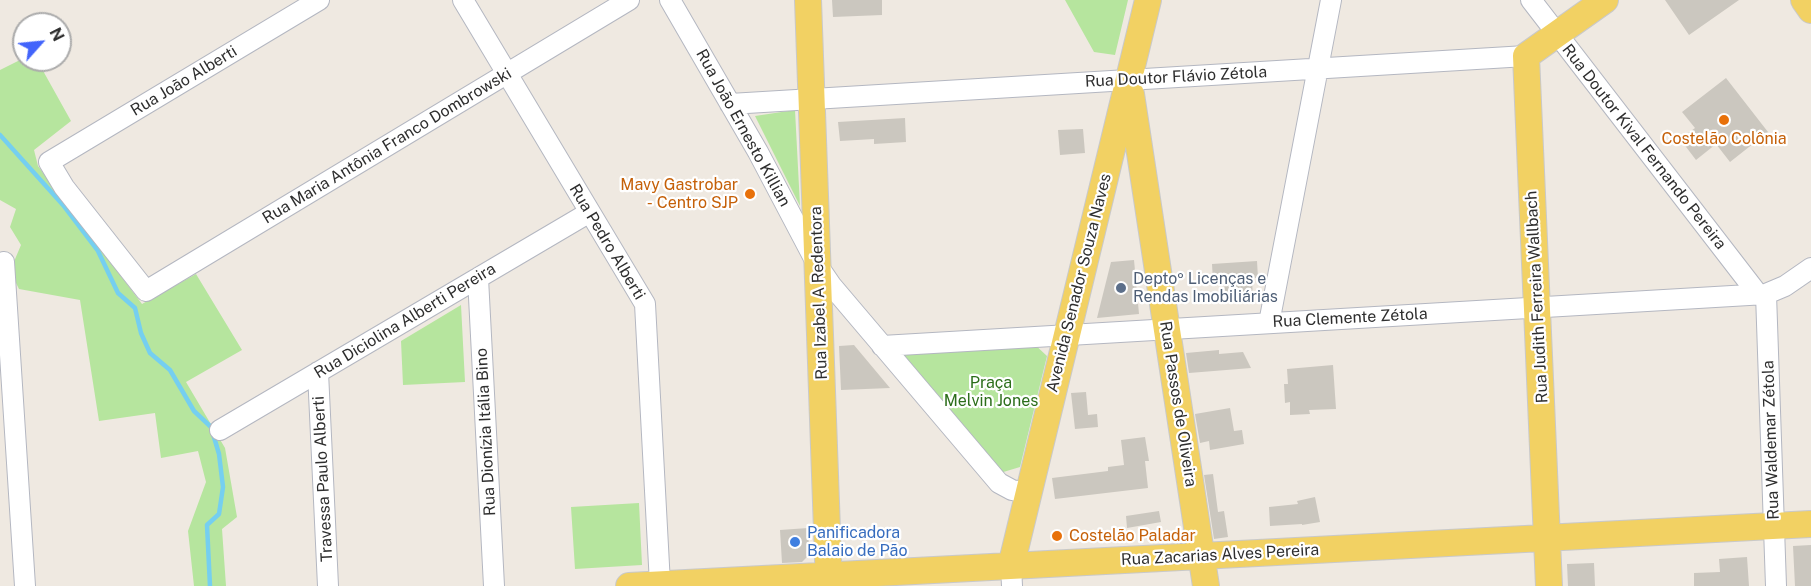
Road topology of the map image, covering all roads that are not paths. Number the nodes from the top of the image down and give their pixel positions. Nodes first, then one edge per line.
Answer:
1 (319, 0) edge
2 (463, 0) edge
3 (629, 0) edge
4 (670, 0) edge
5 (808, 0) edge
6 (1148, 0) edge
7 (1331, 0) edge
8 (1531, 0) edge
9 (1605, 0) edge
10 (1804, 0) edge
11 (1811, 9) edge
12 (1557, 34) junction
13 (1526, 56) junction
14 (1318, 69) junction
15 (507, 74) junction
16 (1129, 80) junction
17 (812, 99) junction
18 (730, 104) junction
19 (590, 212) junction
20 (4, 262) dead end
21 (818, 266) junction
22 (1811, 268) edge
23 (478, 278) junction
24 (146, 291) joint
25 (1761, 293) junction
26 (1537, 307) junction
27 (4, 311) edge
28 (1269, 323) junction
29 (1167, 328) junction
30 (1067, 335) junction
31 (882, 346) junction
32 (318, 372) junction
33 (220, 430) dead end
34 (1028, 493) junction
35 (1811, 524) edge
36 (1774, 526) junction
37 (1547, 538) junction
38 (1201, 556) junction
39 (1011, 576) edge
40 (829, 581) edge
41 (660, 584) junction
42 (24, 586) edge
43 (328, 586) edge
44 (494, 586) edge
45 (629, 586) edge
46 (1206, 586) edge
47 (1549, 586) edge
48 (1776, 586) edge

1 - 24 street, Rua João Alberti
2 - 15 street, Rua Pedro Alberti
3 - 15 street, Rua Maria Antônia Franco Dombrowski
4 - 18 street, Rua João Ernesto Killian
5 - 17 main road, Rua Izabel A Redentora
6 - 16 main road, Avenida Senador Souza Naves
7 - 14 street
8 - 12 street, Rua Doutor Kival Fernando Pereira
9 - 12 main road
10 - 11 main road
12 - 13 main road
12 - 25 street, Rua Doutor Kival Fernando Pereira
13 - 14 street, Rua Doutor Flávio Zétola
13 - 26 main road, Rua Judith Ferreira Wallbach
14 - 16 street, Rua Doutor Flávio Zétola
14 - 28 street
15 - 19 street, Rua Pedro Alberti
15 - 24 street, Rua Maria Antônia Franco Dombrowski
16 - 17 street, Rua Doutor Flávio Zétola
16 - 29 main road, Rua Passos de Oliveira
16 - 30 main road, Avenida Senador Souza Naves
17 - 18 street, Rua Doutor Flávio Zétola
17 - 21 main road, Rua Izabel A Redentora
18 - 21 street, Rua João Ernesto Killian
19 - 23 street, Rua Diciolina Alberti Pereira
19 - 41 street, Rua Pedro Alberti
20 - 27 street
21 - 31 street, Rua João Ernesto Killian
21 - 40 main road, Rua Izabel A Redentora
22 - 25 street, Rua Clemente Zétola
23 - 32 street, Rua Diciolina Alberti Pereira
23 - 44 street, Rua Dionízia Itália Bino
25 - 26 street, Rua Clemente Zétola
25 - 36 street, Rua Waldemar Zétola
26 - 28 street, Rua Clemente Zétola
26 - 37 main road, Rua Judith Ferreira Wallbach
27 - 42 street
28 - 29 street, Rua Clemente Zétola
29 - 30 street, Rua Clemente Zétola
29 - 38 main road, Rua Passos de Oliveira
30 - 31 street, Rua Clemente Zétola
30 - 34 main road, Avenida Senador Souza Naves
31 - 34 street, Rua João Ernesto Killian
32 - 33 street, Rua Diciolina Alberti Pereira
32 - 43 street, Travessa Paulo Alberti
34 - 39 main road, Avenida Senador Souza Naves
35 - 36 main road, Rua Zacarias Alves Pereira
36 - 37 main road, Rua Zacarias Alves Pereira
36 - 48 street, Rua Waldemar Zétola
37 - 38 main road, Rua Zacarias Alves Pereira
37 - 47 main road, Rua Judith Ferreira Wallbach
38 - 39 main road, Rua Zacarias Alves Pereira
38 - 46 main road, Rua Passos de Oliveira
39 - 40 main road, Rua Zacarias Alves Pereira
40 - 41 main road, Rua Zacarias Alves Pereira
41 - 45 main road, Rua Zacarias Alves Pereira

